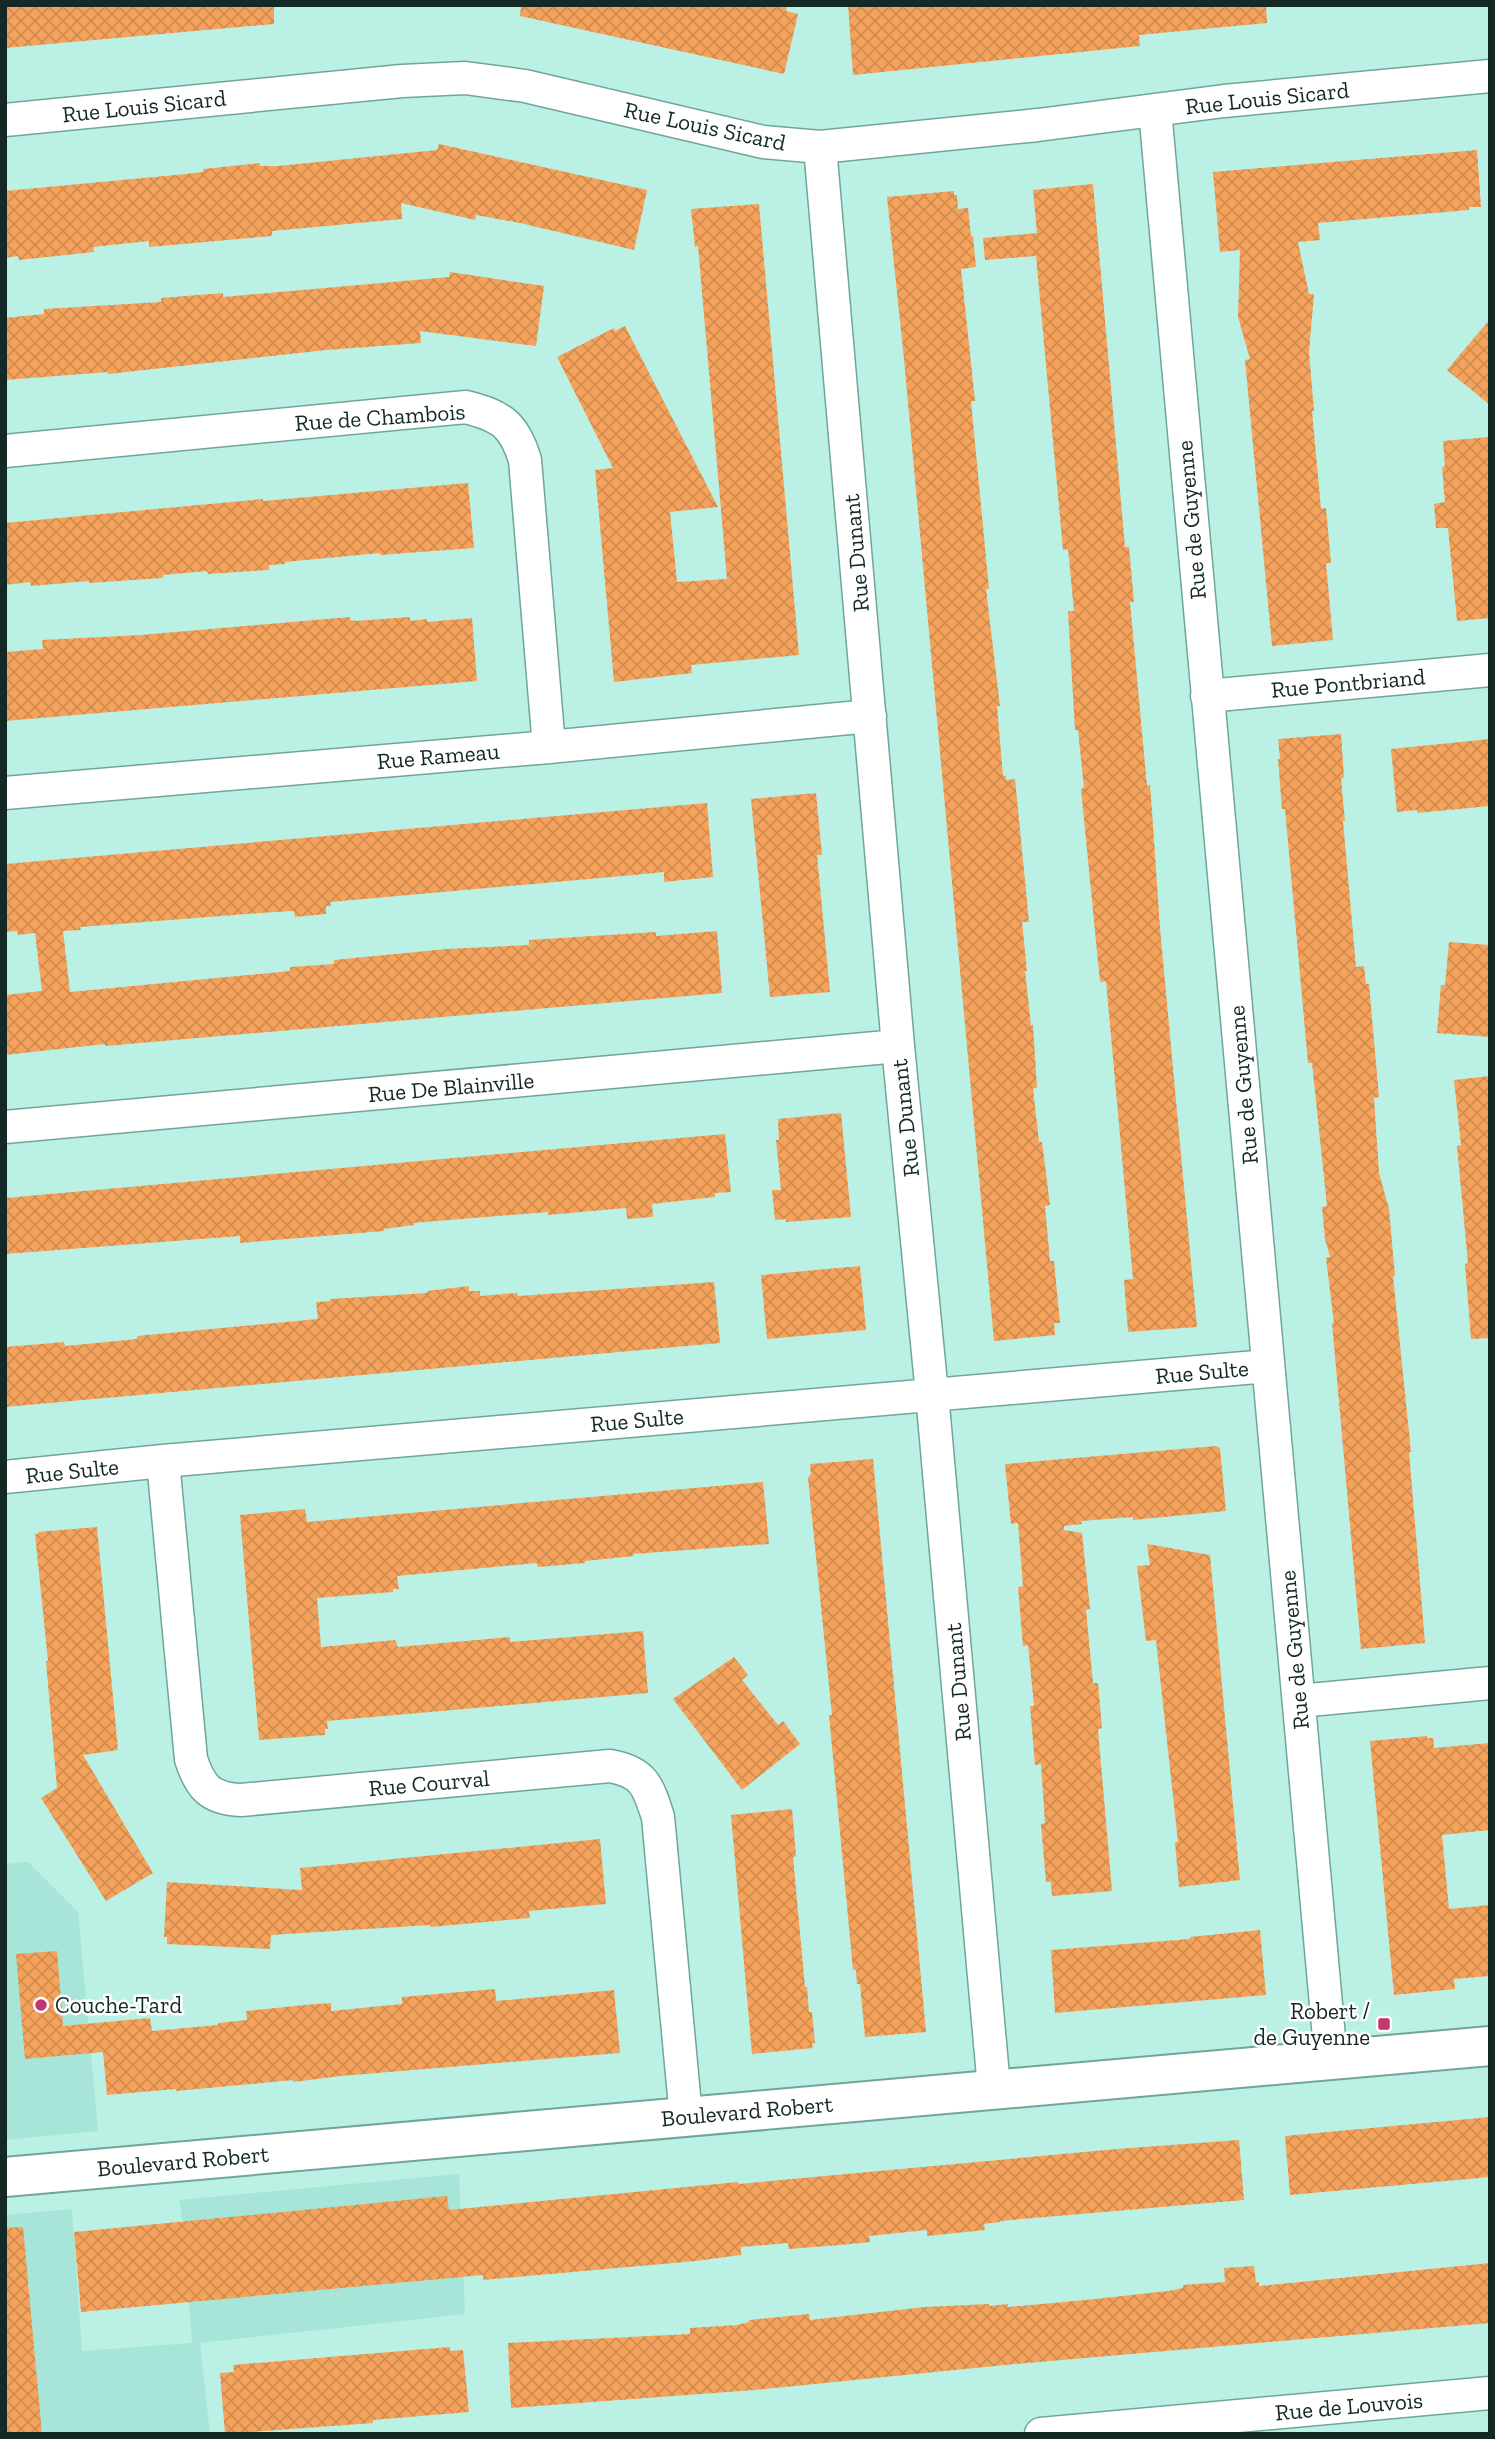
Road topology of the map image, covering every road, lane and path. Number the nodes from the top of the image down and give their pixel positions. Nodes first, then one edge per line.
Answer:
1 (1490, 76) edge
2 (1155, 110) junction
3 (5, 120) edge
4 (820, 147) junction
5 (5, 451) edge
6 (1490, 670) edge
7 (1207, 696) junction
8 (870, 716) junction
9 (549, 747) junction
10 (5, 793) edge
11 (898, 1046) junction
12 (5, 1127) edge
13 (1268, 1366) junction
14 (932, 1394) junction
15 (163, 1461) junction
16 (5, 1477) edge
17 (1490, 1683) edge
18 (1299, 1701) junction
19 (1490, 2046) edge
20 (1331, 2060) junction
21 (994, 2088) junction
22 (686, 2117) junction
23 (5, 2177) edge
24 (1490, 2393) edge
25 (1041, 2434) edge

1 - 2 street, Rue Louis Sicard
2 - 4 street, Rue Louis Sicard
2 - 7 street, Rue de Guyenne
3 - 4 street, Rue Louis Sicard
4 - 8 street, Rue Dunant
5 - 9 street, Rue de Chambois
6 - 7 street, Rue Pontbriand
7 - 13 street, Rue de Guyenne
8 - 9 street, Rue Rameau
8 - 11 street, Rue Dunant
9 - 10 street, Rue Rameau
11 - 12 street, Rue De Blainville
11 - 14 street, Rue Dunant
13 - 14 street, Rue Sulte
13 - 18 street, Rue de Guyenne
14 - 15 street, Rue Sulte
14 - 21 street, Rue Dunant
15 - 16 street, Rue Sulte
15 - 22 street, Rue Courval
17 - 18 street
18 - 20 street, Rue de Guyenne
19 - 20 street, Boulevard Robert
20 - 21 street, Boulevard Robert
21 - 22 street, Boulevard Robert
22 - 23 street, Boulevard Robert
24 - 25 street, Rue de Louvois

